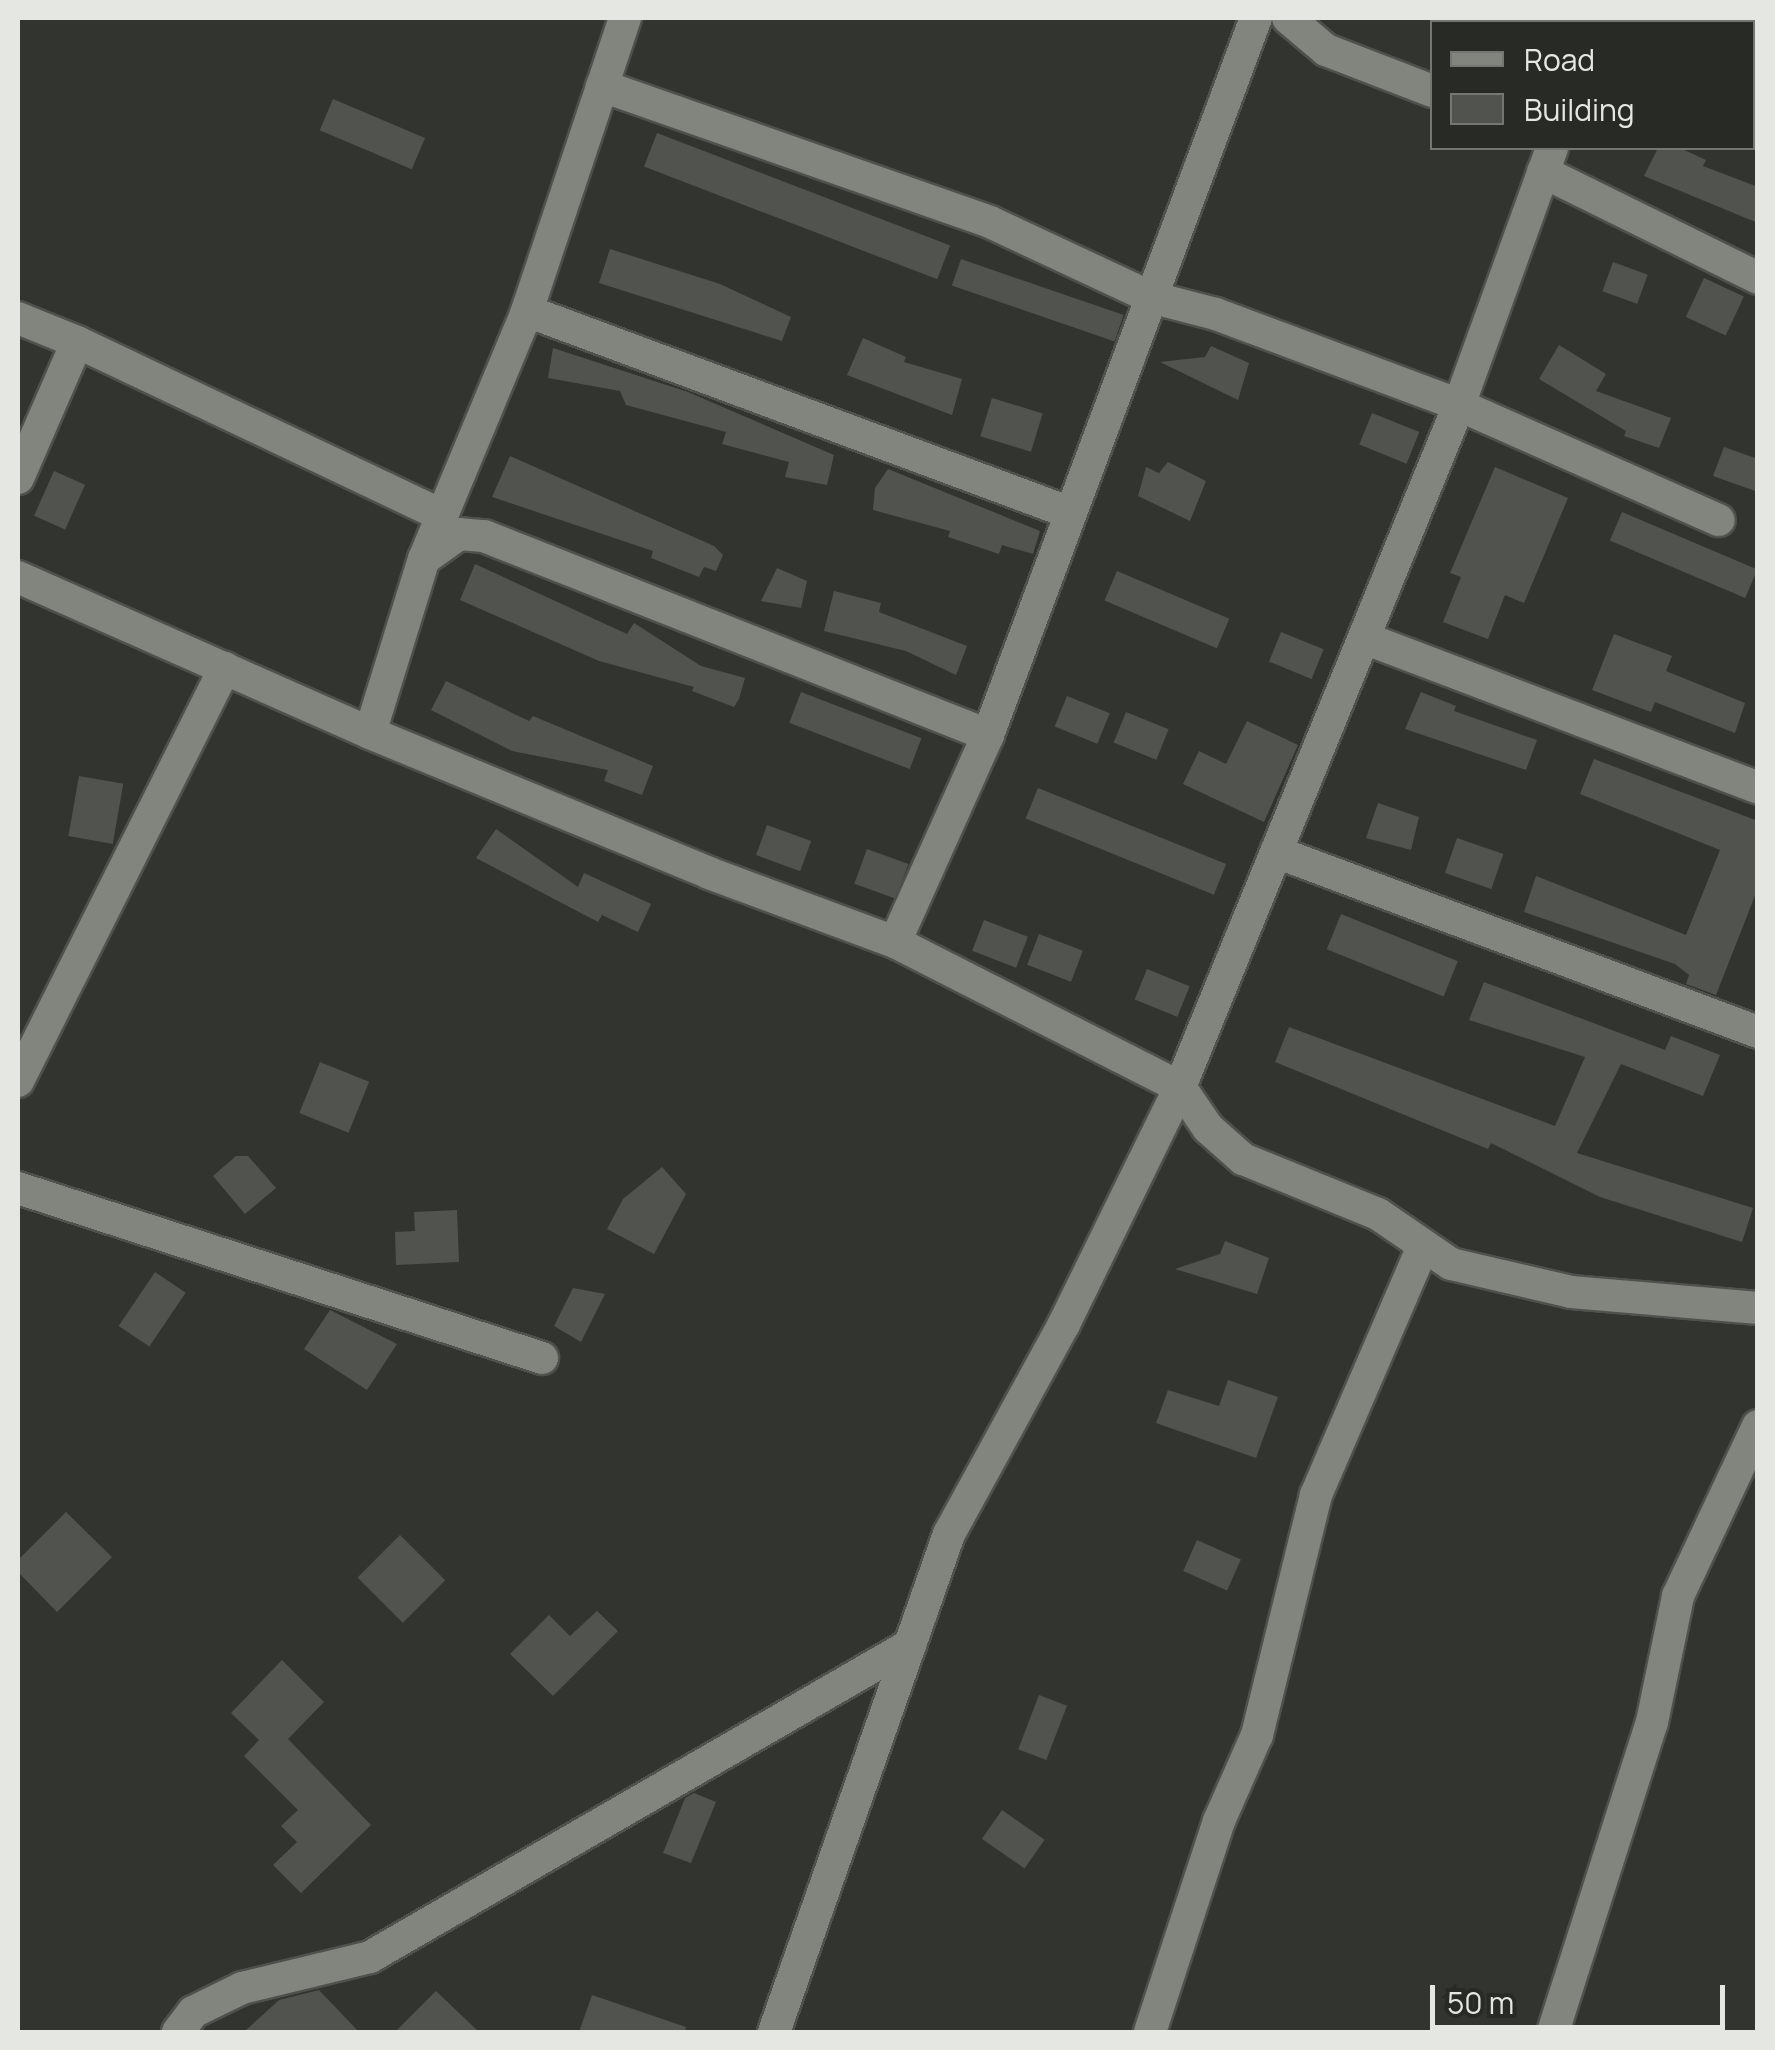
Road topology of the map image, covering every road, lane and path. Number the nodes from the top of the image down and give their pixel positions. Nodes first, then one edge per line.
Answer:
1 (626, 18) edge
2 (1288, 18) edge
3 (1248, 20) edge
4 (602, 86) junction
5 (1430, 90) edge
6 (1548, 160) edge
7 (1758, 278) edge
8 (1150, 297) junction
9 (526, 312) junction
10 (18, 318) edge
11 (77, 342) junction
12 (1459, 405) junction
13 (18, 478) edge
14 (1068, 512) junction
15 (442, 515) junction
16 (1719, 520) dead end
17 (424, 559) junction
18 (18, 577) edge
19 (1364, 638) junction
20 (225, 668) junction
21 (370, 732) junction
22 (988, 735) junction
23 (1758, 788) edge
24 (1276, 852) junction
25 (895, 942) junction
26 (1758, 1032) edge
27 (18, 1080) edge
28 (1180, 1086) junction
29 (18, 1188) edge
30 (1423, 1246) junction
31 (1758, 1308) edge
32 (542, 1358) dead end
33 (1758, 1426) edge
34 (910, 1646) junction
35 (178, 2032) edge
36 (774, 2032) edge
37 (1150, 2032) edge
38 (1553, 2032) edge

1 - 4 street
2 - 5 street
3 - 8 street
4 - 8 street
4 - 9 street
6 - 7 street
6 - 12 street
8 - 12 street
8 - 14 street
9 - 14 street
9 - 15 street
10 - 11 street
11 - 13 street
11 - 15 street
12 - 16 street
12 - 19 street
14 - 22 street
15 - 17 street
17 - 21 street
17 - 22 street
18 - 20 street
19 - 23 street
19 - 24 street
20 - 21 street
20 - 27 street
21 - 25 street
22 - 25 street
24 - 26 street
24 - 28 street
25 - 28 street
28 - 30 street
28 - 34 street
29 - 32 street
30 - 31 street
30 - 37 street
33 - 38 street
34 - 35 street
34 - 36 street

